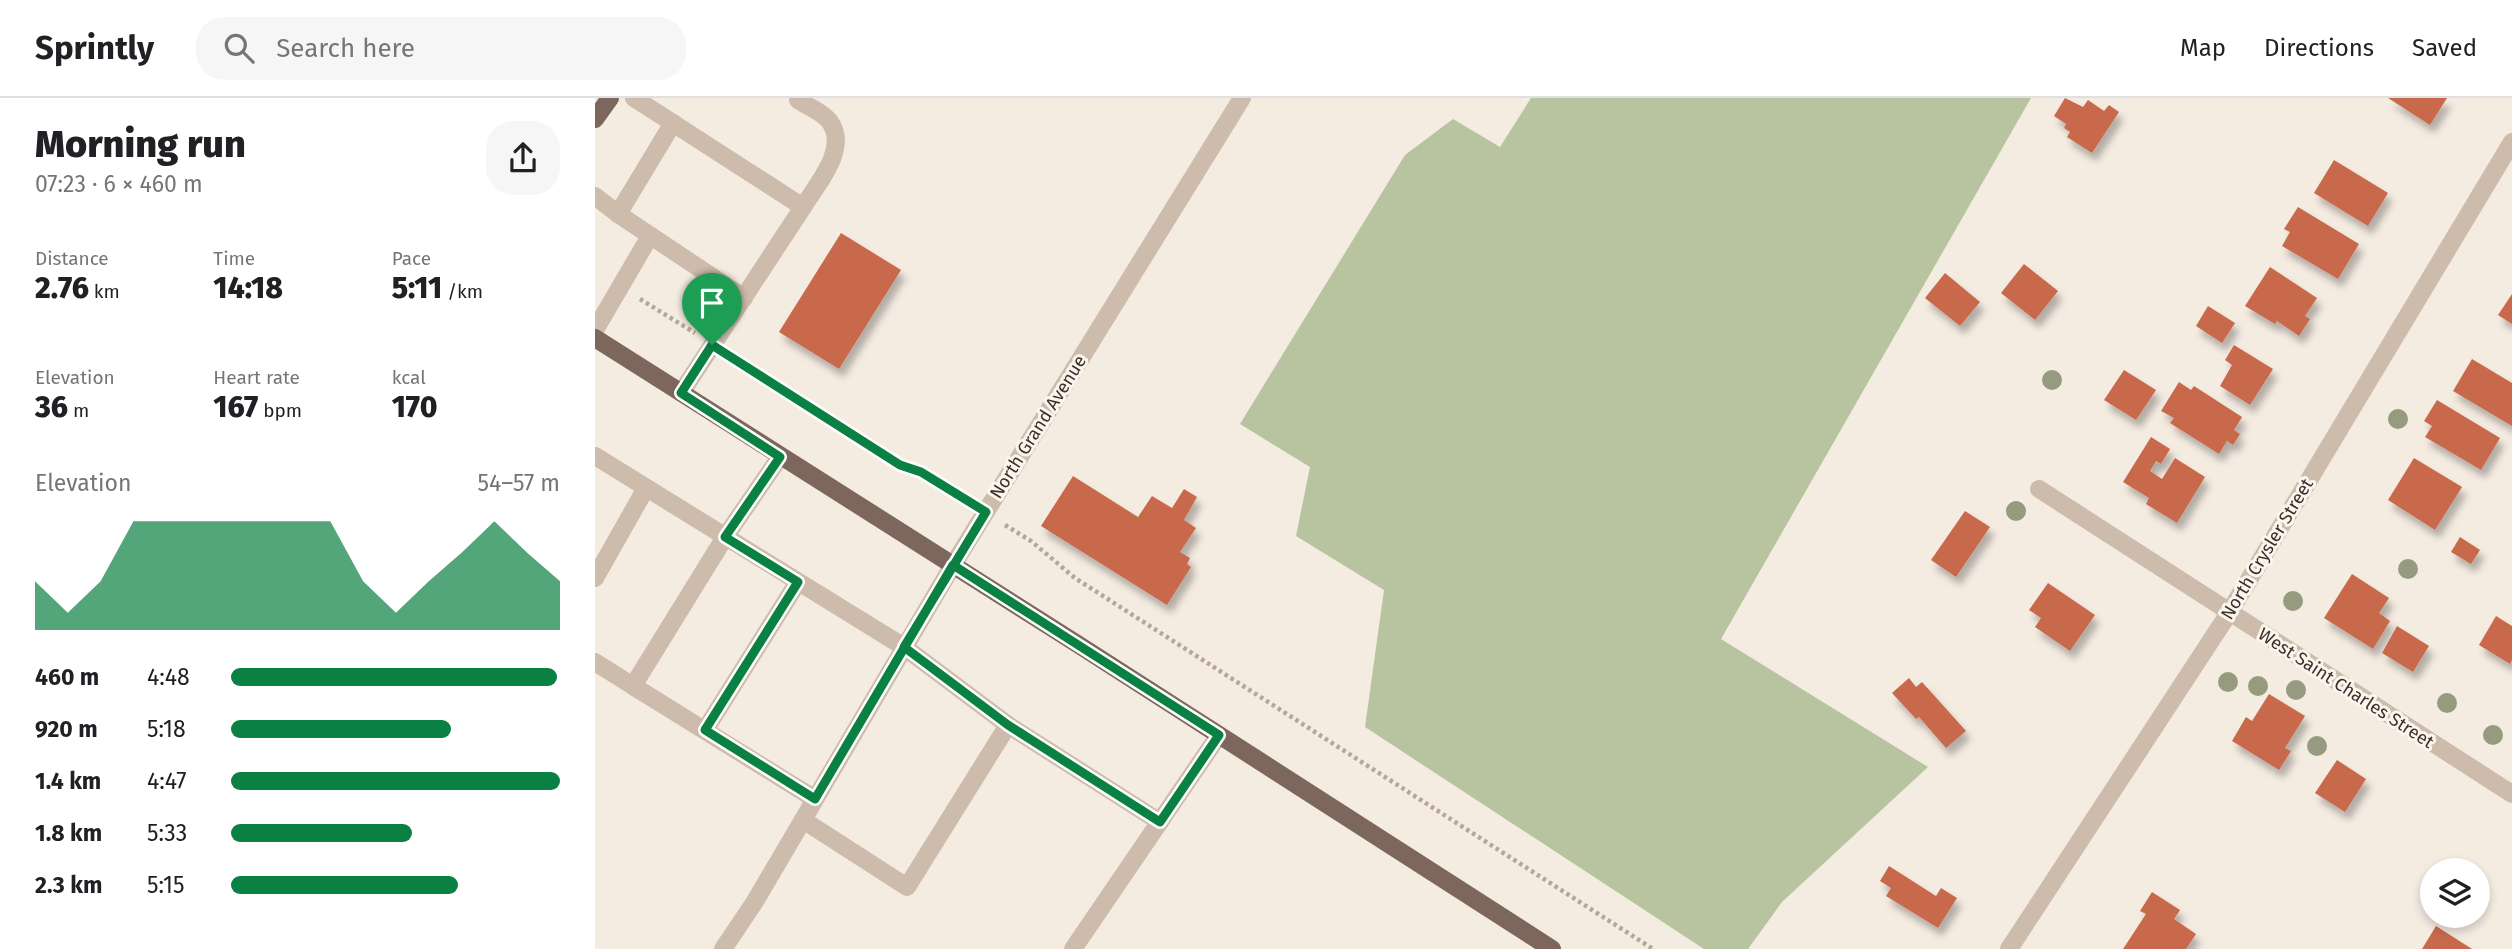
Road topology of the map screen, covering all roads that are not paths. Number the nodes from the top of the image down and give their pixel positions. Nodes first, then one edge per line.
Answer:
1 (610, 98) edge
2 (634, 98) edge
3 (1242, 98) edge
4 (798, 100) dead end
5 (595, 119) edge
6 (673, 123) junction
7 (2512, 142) edge
8 (595, 196) edge
9 (803, 207) junction
10 (618, 214) junction
11 (650, 236) junction
12 (744, 298) junction
13 (595, 330) edge
14 (595, 338) edge
15 (681, 393) junction
16 (595, 456) edge
17 (780, 457) junction
18 (646, 488) junction
19 (2039, 489) dead end
20 (725, 537) junction
21 (953, 565) junction
22 (595, 578) edge
23 (798, 582) junction
24 (2229, 613) junction
25 (904, 647) junction
26 (595, 662) edge
27 (633, 686) junction
28 (1008, 725) junction
29 (705, 730) junction
30 (1219, 735) junction
31 (2512, 794) edge
32 (815, 799) junction
33 (803, 820) junction
34 (1160, 822) junction
35 (723, 949) edge
36 (1073, 949) edge
37 (1552, 949) edge
38 (2009, 949) edge

1 - 5 main road
2 - 6 street
3 - 21 street, North Grand Avenue
4 - 9 street
6 - 9 street
6 - 10 street
7 - 24 street, North Crysler Street
8 - 10 street
9 - 12 street
10 - 11 street
11 - 12 street
11 - 13 street
12 - 15 street
14 - 15 main road
15 - 17 main road
16 - 18 street
17 - 20 street
17 - 21 main road
18 - 20 street
18 - 22 street
19 - 24 street, West Saint Charles Street
20 - 23 street
20 - 27 street
21 - 25 street, North Grand Avenue
21 - 30 main road
23 - 25 street
23 - 29 street
24 - 31 street, West Saint Charles Street
24 - 38 street, North Crysler Street
25 - 28 street
25 - 32 street, North Grand Avenue
26 - 27 street
27 - 29 street
28 - 33 street
28 - 34 street
29 - 32 street
30 - 34 street
30 - 37 main road
32 - 33 street, North Grand Avenue
33 - 35 street, North Grand Avenue
34 - 36 street

